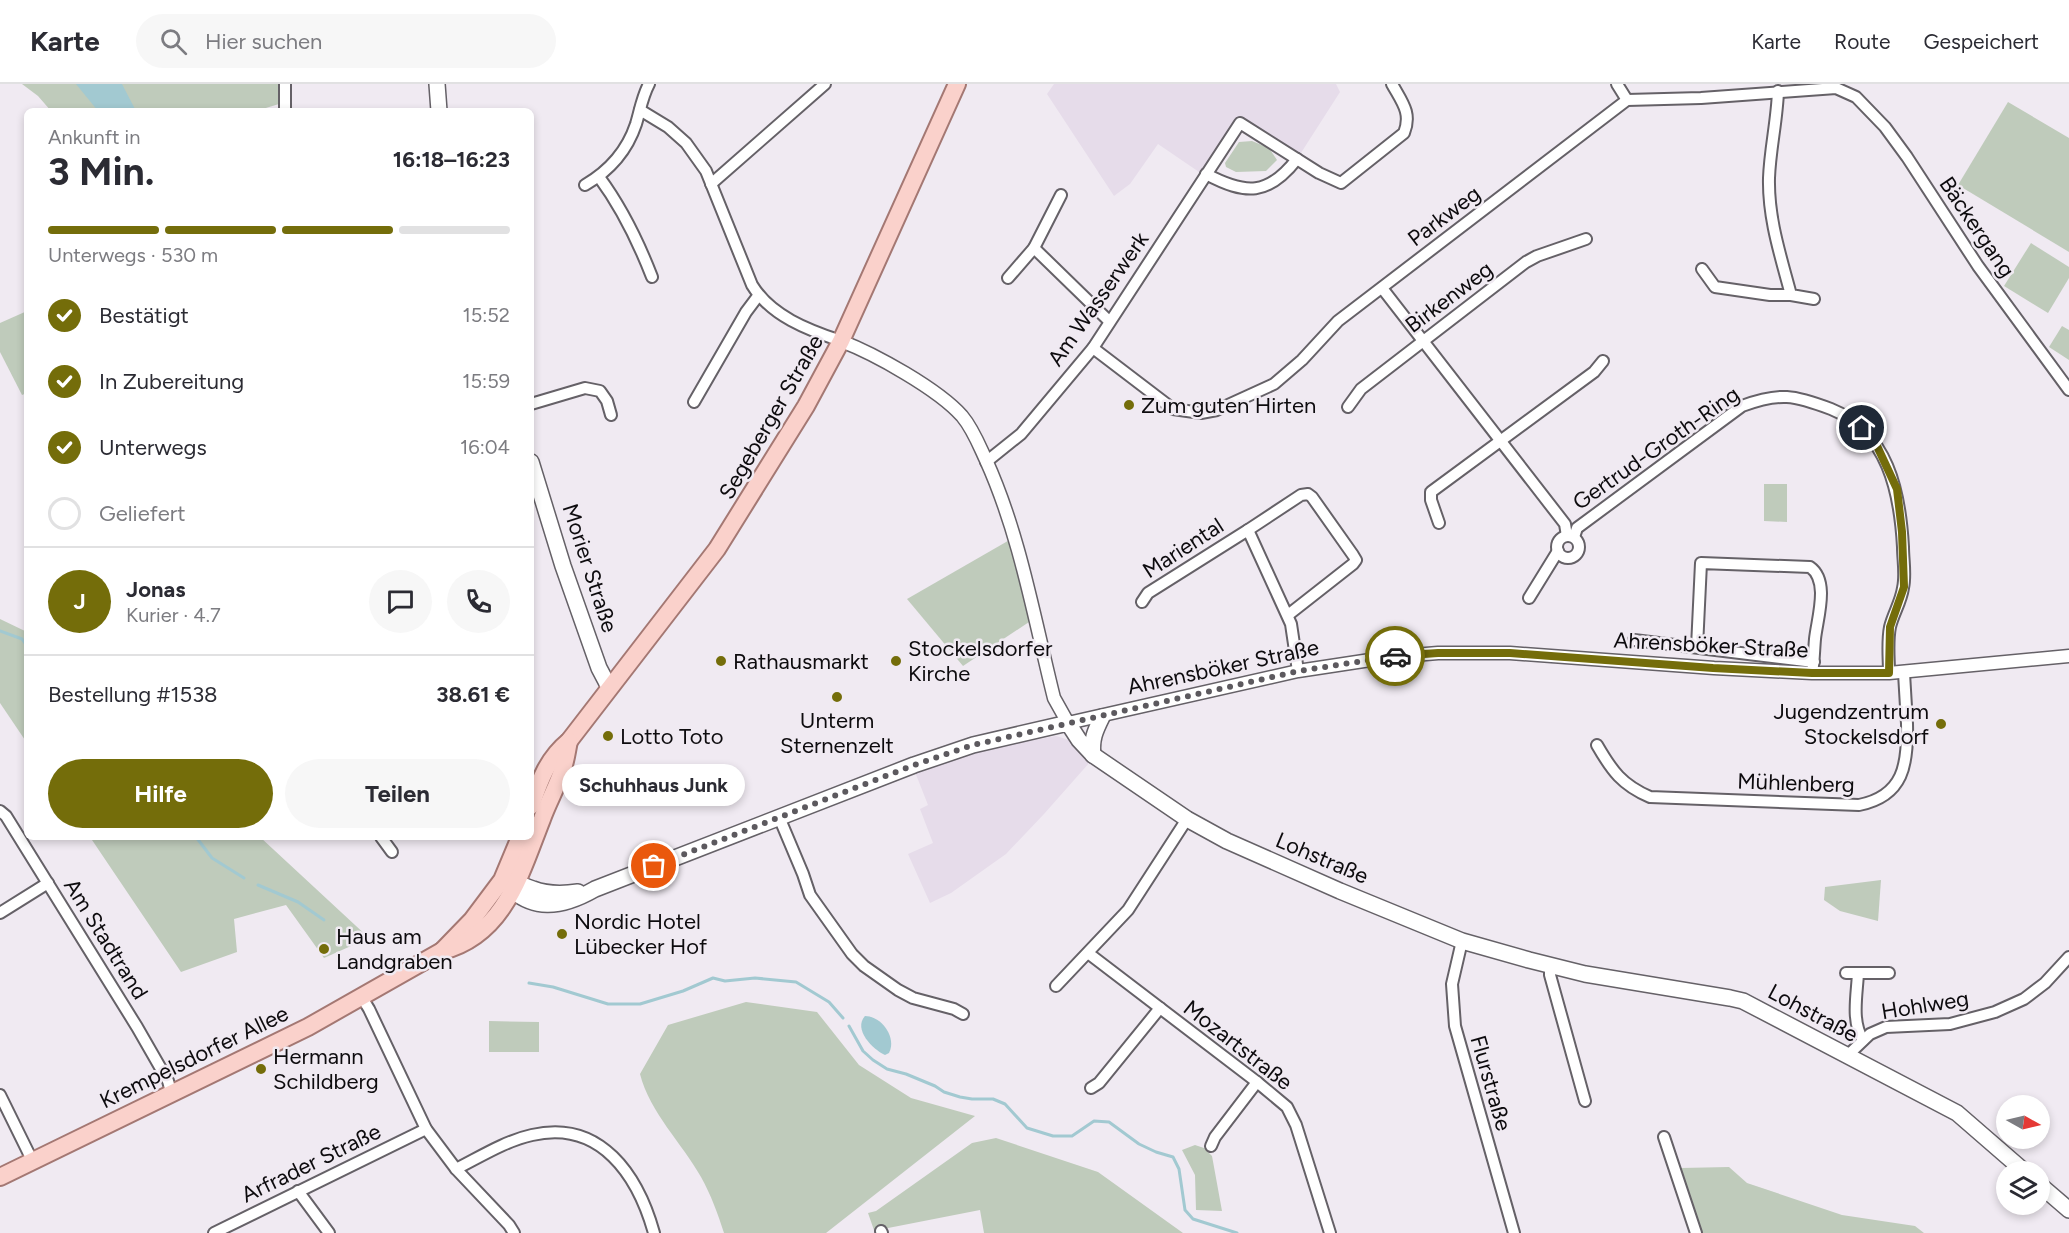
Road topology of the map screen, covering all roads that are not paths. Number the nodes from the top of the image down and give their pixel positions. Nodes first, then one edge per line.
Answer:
1 (285, 84) edge
2 (437, 84) edge
3 (649, 84) edge
4 (825, 84) edge
5 (957, 84) edge
6 (1392, 84) edge
7 (1617, 84) edge
8 (1851, 88) edge
9 (1778, 91) junction
10 (1627, 100) junction
11 (285, 108) edge
12 (439, 108) edge
13 (640, 110) junction
14 (1297, 159) junction
15 (1206, 174) junction
16 (599, 177) junction
17 (711, 183) junction
18 (585, 185) dead end
19 (1061, 195) dead end
20 (1586, 239) dead end
21 (1034, 248) junction
22 (1702, 269) dead end
23 (652, 277) dead end
24 (1008, 278) dead end
25 (1382, 288) junction
26 (1791, 295) junction
27 (758, 296) junction
28 (1814, 299) dead end
29 (1109, 321) junction
30 (842, 341) junction
31 (1423, 341) junction
32 (1093, 348) junction
33 (1603, 361) dead end
34 (2069, 390) edge
35 (694, 402) dead end
36 (534, 403) edge
37 (1348, 407) dead end
38 (611, 415) dead end
39 (1500, 443) junction
40 (986, 462) junction
41 (534, 472) edge
42 (1439, 523) dead end
43 (1248, 530) junction
44 (1570, 536) junction
45 (1558, 551) junction
46 (1529, 598) dead end
47 (1142, 602) dead end
48 (1288, 615) junction
49 (1634, 640) dead end
50 (1697, 647) junction
51 (2069, 656) edge
52 (1813, 667) junction
53 (1299, 671) junction
54 (1889, 673) junction
55 (1904, 673) junction
56 (609, 687) junction
57 (1102, 717) junction
58 (1068, 723) junction
59 (569, 741) junction
60 (1597, 746) dead end
61 (1093, 755) junction
62 (534, 798) edge
63 (0, 811) edge
64 (779, 817) junction
65 (1187, 819) junction
66 (534, 832) edge
67 (383, 840) edge
68 (519, 840) edge
69 (530, 840) edge
70 (392, 852) dead end
71 (48, 883) junction
72 (510, 884) junction
73 (0, 913) edge
74 (1462, 941) junction
75 (1088, 953) junction
76 (2069, 957) edge
77 (1550, 965) junction
78 (405, 972) joint
79 (1889, 973) dead end
80 (1056, 986) dead end
81 (361, 996) junction
82 (1160, 1008) junction
83 (963, 1014) dead end
84 (1863, 1040) junction
85 (1847, 1056) junction
86 (1257, 1082) junction
87 (1091, 1088) dead end
88 (171, 1092) junction
89 (0, 1095) edge
90 (1585, 1101) dead end
91 (426, 1129) junction
92 (1664, 1137) dead end
93 (1211, 1146) dead end
94 (2012, 1161) edge
95 (33, 1162) junction
96 (456, 1169) junction
97 (0, 1177) edge
98 (298, 1191) junction
99 (2050, 1194) edge
100 (2069, 1210) edge
101 (214, 1233) edge
102 (329, 1233) edge
103 (514, 1233) edge
104 (654, 1233) edge
105 (1330, 1233) edge
106 (1514, 1233) edge
107 (1696, 1233) edge

1 - 11 street
2 - 12 main road
3 - 13 street
4 - 17 street
5 - 30 main road, Segeberger Straße
6 - 14 street
7 - 10 street
8 - 9 street
8 - 34 street, Bäckergang
9 - 10 street
9 - 26 street
10 - 25 street, Parkweg
13 - 16 street
13 - 17 street
14 - 15 street
14 - 15 street, Am Wasserwerk
15 - 29 street, Am Wasserwerk
16 - 18 street
16 - 23 street
17 - 27 street
19 - 21 street
20 - 31 street, Birkenweg
21 - 24 street
21 - 29 street
22 - 26 street
25 - 31 street, Gertrud-Groth-Ring
25 - 32 street, Parkweg
26 - 28 street
27 - 30 street
27 - 35 street
29 - 32 street, Am Wasserwerk
30 - 40 street
30 - 56 main road, Segeberger Straße
31 - 37 street, Birkenweg
31 - 39 street, Gertrud-Groth-Ring
32 - 40 street, Am Wasserwerk
33 - 39 street
36 - 38 street
39 - 42 street
39 - 44 street, Gertrud-Groth-Ring
40 - 58 street
41 - 56 main road, Morier Straße
43 - 47 street, Mariental
43 - 48 street, Mariental
43 - 48 street, Mariental
44 - 45 street, Gertrud-Groth-Ring
44 - 45 street, Gertrud-Groth-Ring
44 - 54 street, Gertrud-Groth-Ring
45 - 46 street, Gertrud-Groth-Ring
48 - 53 street, Mariental
49 - 50 street, Ahrensböker Straße
50 - 52 street, Ahrensböker Straße
50 - 52 street
51 - 55 street, Ahrensböker Straße
52 - 53 street, Ahrensböker Straße
52 - 54 street, Ahrensböker Straße
53 - 57 street, Ahrensböker Straße
54 - 55 street, Ahrensböker Straße
55 - 60 street, Mühlenberg
56 - 59 main road, Segeberger Straße
57 - 58 street, Ahrensböker Straße
57 - 61 main road
58 - 61 main road, Lohstraße
58 - 64 main road, Ahrensböker Straße
59 - 62 main road, Segeberger Straße
59 - 66 main road, Segeberger Straße
61 - 65 main road, Lohstraße
63 - 71 street, Am Stadtrand
64 - 72 main road, Ahrensböker Straße
64 - 83 street
65 - 74 main road, Lohstraße
65 - 75 street
67 - 70 street
68 - 72 main road, Segeberger Straße
69 - 72 main road, Segeberger Straße
71 - 73 street
71 - 88 street, Am Stadtrand
72 - 78 main road, Segeberger Straße
74 - 77 main road, Lohstraße
74 - 106 street, Flurstraße
75 - 80 street
75 - 82 street, Mozartstraße
76 - 84 street, Hohlweg
77 - 85 main road, Lohstraße
77 - 90 street
78 - 81 main road, Krempelsdorfer Allee
79 - 84 street
81 - 88 main road, Krempelsdorfer Allee
81 - 91 street
82 - 86 street, Mozartstraße
82 - 87 street
84 - 85 street, Hohlweg
85 - 94 main road, Lohstraße
86 - 93 street
86 - 105 street, Mozartstraße
88 - 95 main road, Krempelsdorfer Allee
89 - 95 street
91 - 96 street
91 - 98 street, Arfrader Straße
92 - 107 street
95 - 97 main road, Krempelsdorfer Allee
96 - 103 street
96 - 104 street
98 - 101 street, Arfrader Straße
98 - 102 street
99 - 100 main road

